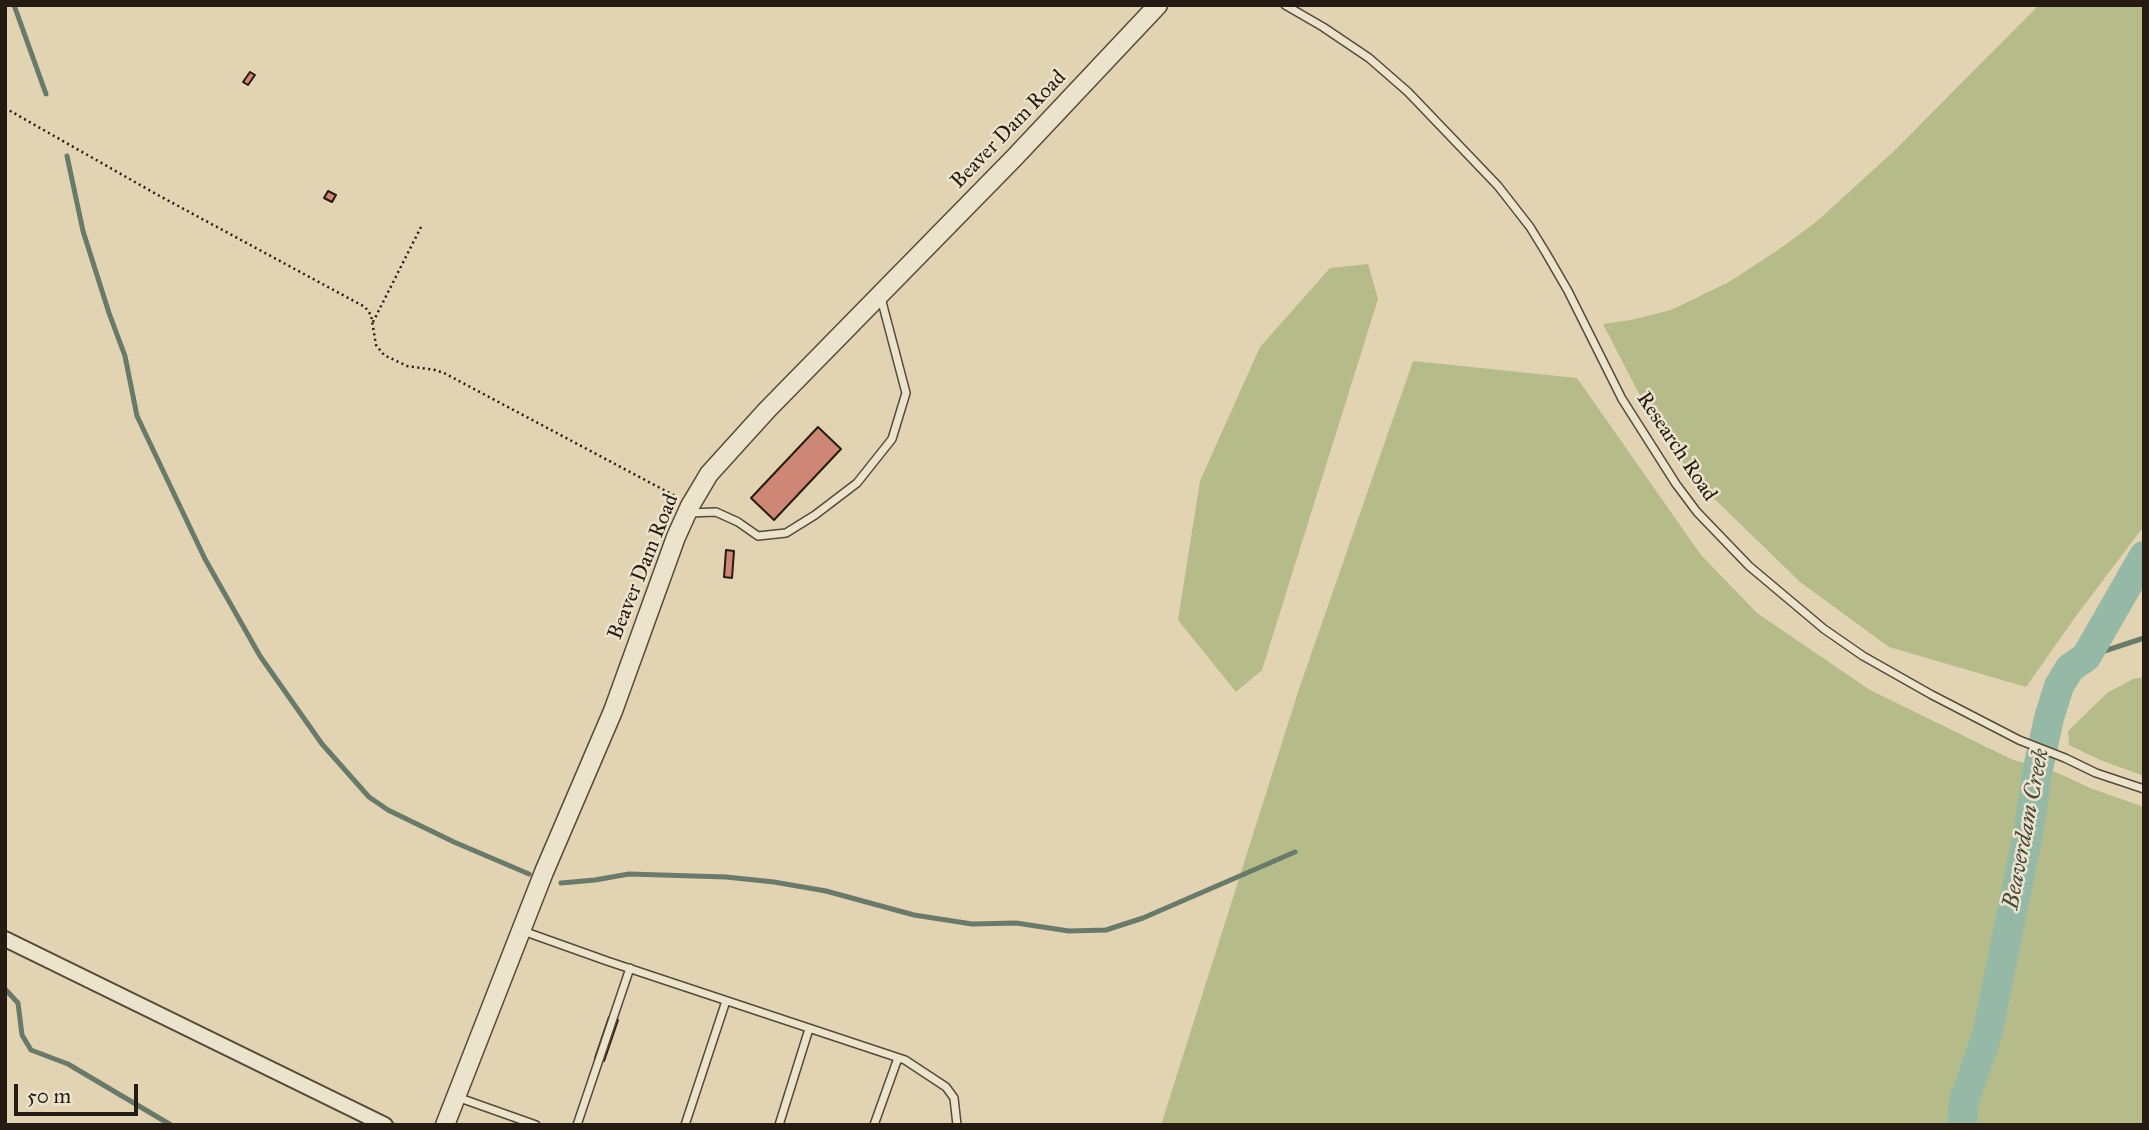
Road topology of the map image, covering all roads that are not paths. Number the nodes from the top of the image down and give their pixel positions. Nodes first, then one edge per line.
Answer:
1 (1158, 5) edge
2 (1285, 5) edge
3 (880, 296) junction
4 (689, 508) junction
5 (2144, 789) edge
6 (521, 930) junction
7 (5, 939) edge
8 (631, 968) junction
9 (726, 1001) junction
10 (810, 1029) junction
11 (898, 1058) junction
12 (456, 1097) junction
13 (384, 1125) edge
14 (445, 1125) edge
15 (536, 1125) edge
16 (577, 1125) edge
17 (685, 1125) edge
18 (779, 1125) edge
19 (874, 1125) edge
20 (957, 1125) edge

1 - 3 street, Beaver Dam Road
2 - 5 lane, Research Road
3 - 4 street, Beaver Dam Road
3 - 4 lane
4 - 6 street, Beaver Dam Road
6 - 8 lane
6 - 12 street, Beaver Dam Road
7 - 13 street
8 - 9 lane
8 - 16 lane
9 - 10 lane
9 - 17 lane
10 - 11 lane
10 - 18 lane
11 - 19 lane
11 - 20 lane
12 - 14 street, Beaver Dam Road
12 - 15 lane

